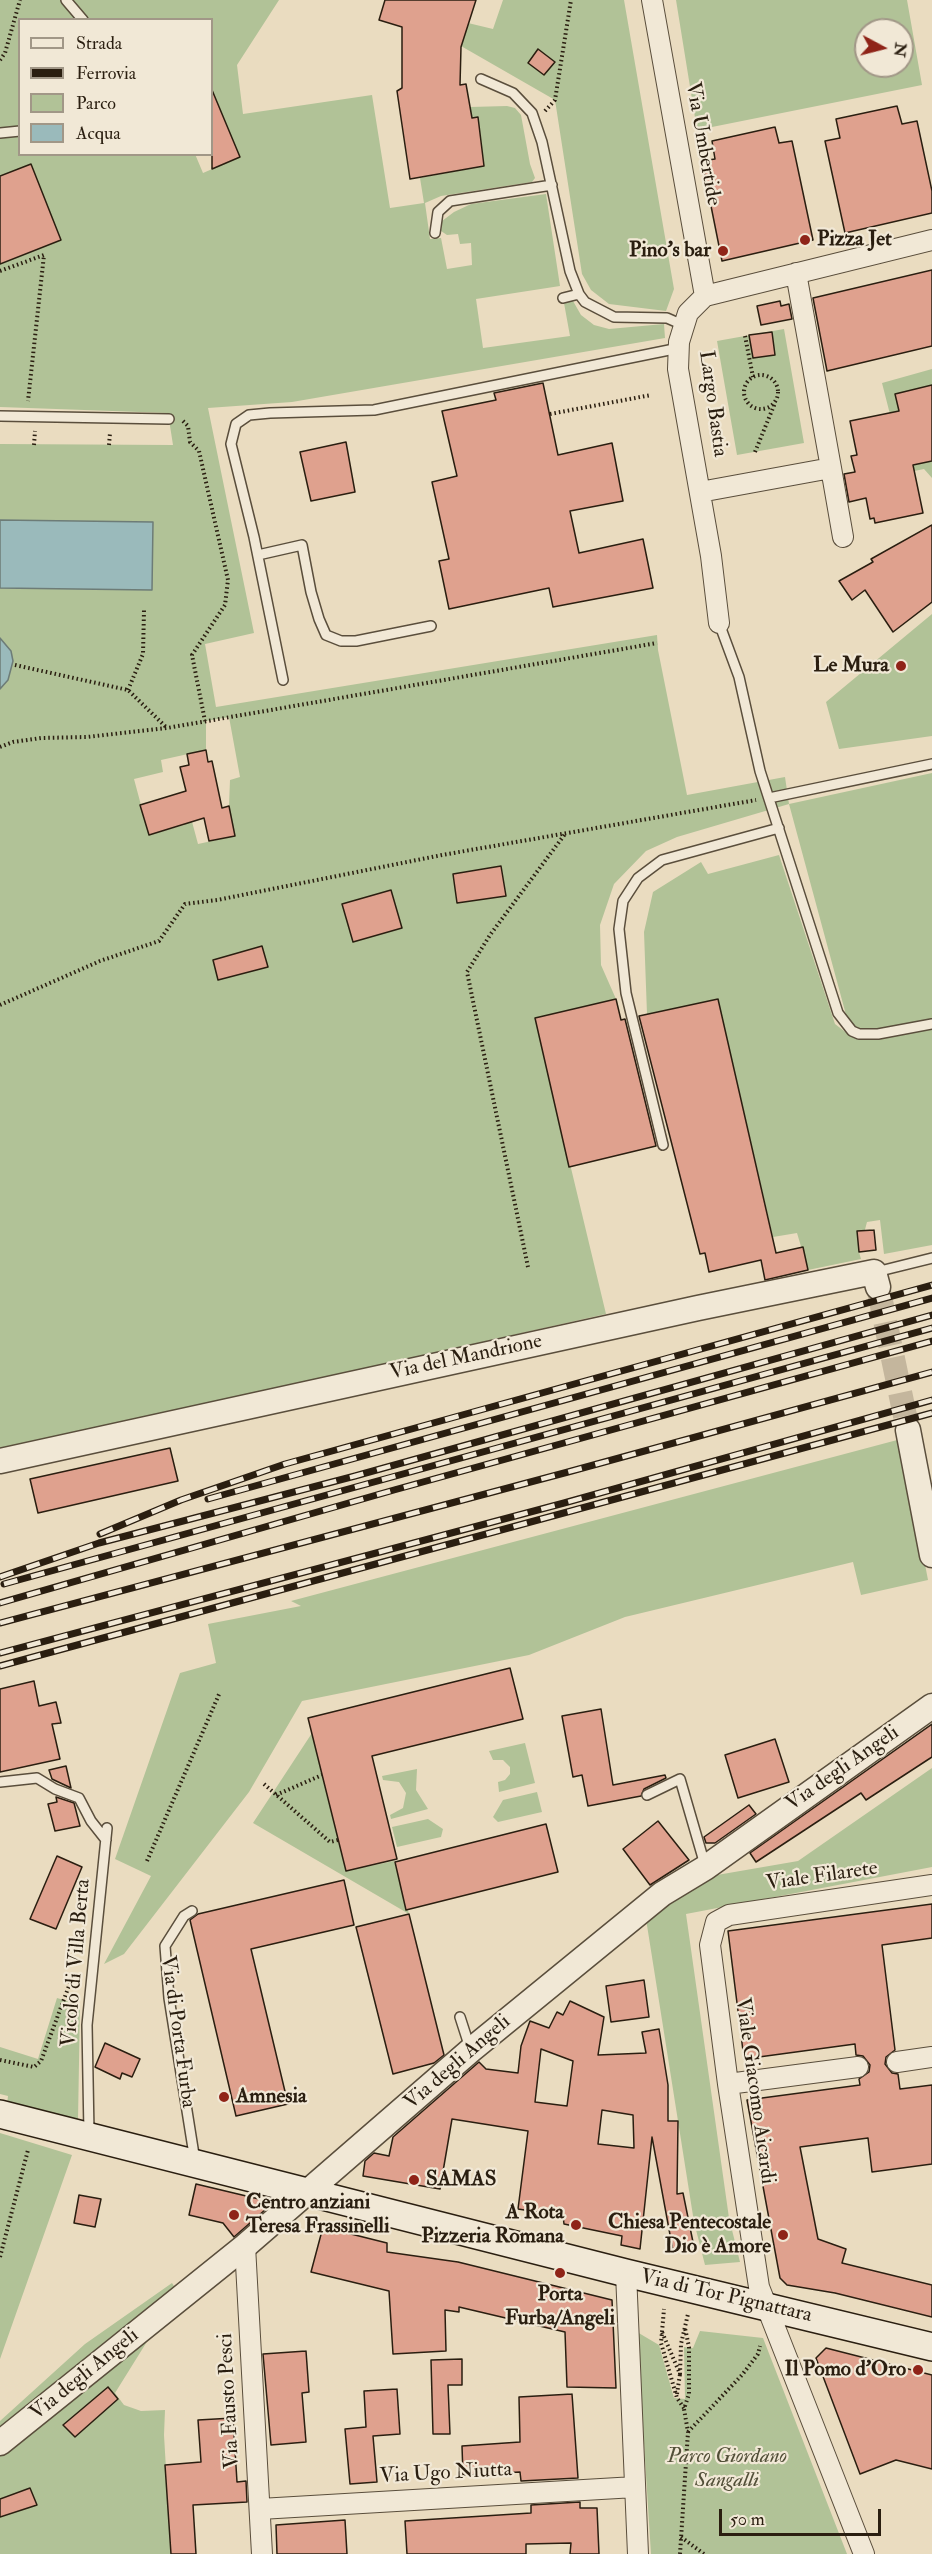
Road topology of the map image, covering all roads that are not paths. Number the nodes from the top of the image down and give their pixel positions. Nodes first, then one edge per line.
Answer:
1 (66, 0) edge
2 (652, 0) edge
3 (81, 18) edge
4 (481, 80) dead end
5 (18, 131) edge
6 (0, 134) edge
7 (552, 185) junction
8 (435, 233) dead end
9 (932, 240) edge
10 (796, 273) junction
11 (579, 294) junction
12 (705, 296) junction
13 (563, 298) dead end
14 (683, 325) junction
15 (679, 348) junction
16 (0, 416) edge
17 (169, 419) road end
18 (831, 468) junction
19 (700, 492) junction
20 (843, 537) dead end
21 (258, 555) junction
22 (719, 623) joint
23 (431, 626) dead end
24 (284, 680) dead end
25 (932, 764) edge
26 (769, 798) junction
27 (779, 828) junction
28 (932, 1024) edge
29 (663, 1144) dead end
30 (932, 1258) edge
31 (876, 1280) joint
32 (908, 1430) tunnel mouth
33 (0, 1461) edge
34 (932, 1556) edge
35 (932, 1706) edge
36 (0, 1782) edge
37 (646, 1795) dead end
38 (107, 1828) dead end
39 (106, 1840) junction
40 (705, 1868) junction
41 (932, 1886) edge
42 (192, 1911) dead end
43 (720, 1918) joint
44 (460, 2017) dead end
45 (471, 2050) junction
46 (932, 2057) edge
47 (897, 2062) dead end
48 (858, 2067) dead end
49 (728, 2084) junction
50 (0, 2114) edge
51 (89, 2137) junction
52 (195, 2163) junction
53 (310, 2192) junction
54 (245, 2246) junction
55 (626, 2273) junction
56 (765, 2307) junction
57 (932, 2347) edge
58 (0, 2443) edge
59 (635, 2487) junction
60 (260, 2509) junction
61 (262, 2554) edge
62 (638, 2554) edge
63 (864, 2554) edge

1 - 3 lane
2 - 12 street, Via Umbertide
4 - 7 lane
5 - 6 lane
7 - 8 lane
7 - 11 lane
9 - 10 street
10 - 12 street
10 - 18 street
11 - 13 lane
11 - 14 lane
12 - 14 street, Largo Bastia
14 - 15 street, Largo Bastia
15 - 19 street, Largo Bastia
15 - 21 lane
16 - 17 lane
18 - 19 street, Largo Bastia
18 - 20 street
19 - 22 street, Largo Bastia
21 - 23 lane
21 - 24 lane
22 - 26 lane
25 - 26 lane
26 - 27 lane
27 - 28 lane
27 - 29 lane
30 - 31 lane, Via del Mandrione
31 - 33 street, Via del Mandrione
32 - 34 street
35 - 40 street, Via degli Angeli
36 - 39 lane
37 - 40 lane
38 - 39 lane, Vicolo di Villa Berta
39 - 51 lane, Vicolo di Villa Berta
40 - 45 street, Via degli Angeli
41 - 43 street, Viale Filarete
42 - 52 lane, Via di Porta Furba
43 - 49 street, Viale Giacomo Aicardi
44 - 45 lane
45 - 53 street, Via degli Angeli
46 - 47 street
48 - 49 street
49 - 56 street, Viale Giacomo Aicardi
50 - 51 main road
51 - 52 main road
52 - 53 main road
53 - 54 street, Via degli Angeli
53 - 55 main road, Via di Tor Pignattara
54 - 58 street, Via degli Angeli
54 - 60 street, Via Fausto Pesci
55 - 56 main road, Via di Tor Pignattara
55 - 59 street
56 - 57 main road, Via di Tor Pignattara
56 - 63 street, Viale Giacomo Aicardi
59 - 60 street, Via Ugo Niutta
59 - 62 street
60 - 61 street, Via Fausto Pesci

